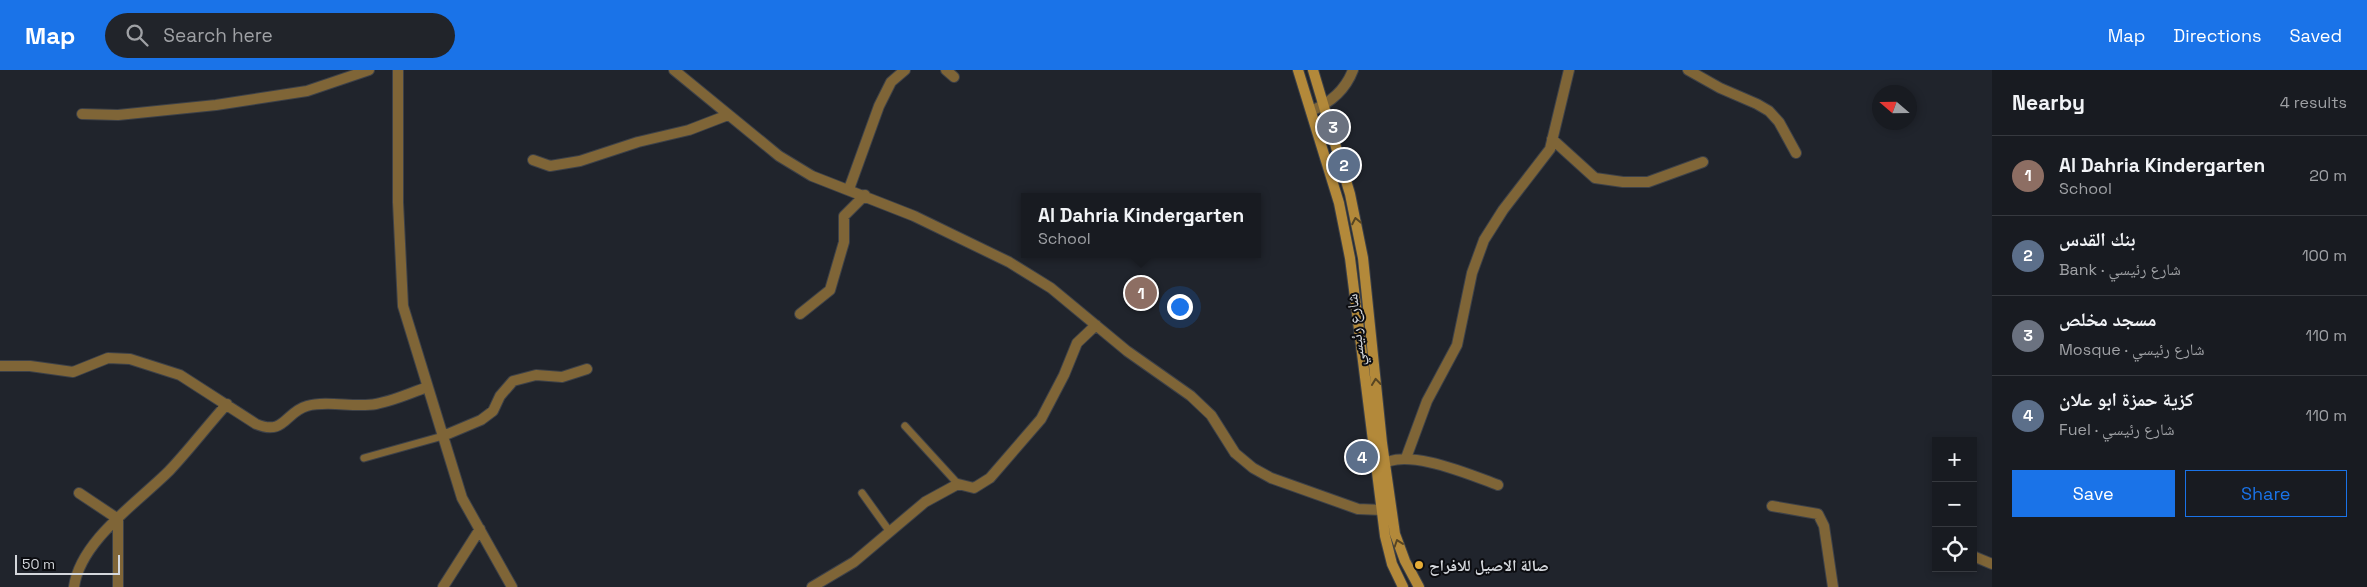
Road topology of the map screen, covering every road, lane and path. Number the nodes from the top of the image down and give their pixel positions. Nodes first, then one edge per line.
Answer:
1 (369, 70) edge
2 (398, 70) edge
3 (674, 70) edge
4 (905, 70) edge
5 (946, 70) edge
6 (1298, 70) edge
7 (1313, 70) edge
8 (1353, 70) edge
9 (1569, 70) edge
10 (1688, 70) edge
11 (954, 77) dead end
12 (1324, 105) junction
13 (1311, 111) junction
14 (82, 114) dead end
15 (728, 115) junction
16 (1552, 139) junction
17 (1796, 153) dead end
18 (533, 160) dead end
19 (1703, 162) dead end
20 (849, 189) junction
21 (865, 195) junction
22 (800, 314) dead end
23 (1096, 325) junction
24 (0, 366) edge
25 (587, 369) dead end
26 (427, 387) junction
27 (227, 404) junction
28 (905, 426) dead end
29 (442, 436) junction
30 (364, 458) dead end
31 (1406, 458) junction
32 (1381, 466) junction
33 (958, 484) junction
34 (1498, 485) dead end
35 (79, 493) dead end
36 (862, 493) dead end
37 (1772, 506) dead end
38 (1386, 508) junction
39 (118, 519) junction
40 (480, 529) junction
41 (890, 532) junction
42 (1977, 558) edge
43 (1992, 564) edge
44 (74, 587) edge
45 (118, 587) edge
46 (444, 587) edge
47 (512, 587) edge
48 (812, 587) edge
49 (1403, 587) edge
50 (1419, 587) edge
51 (1833, 587) edge

1 - 14 street
2 - 26 street
3 - 15 street
4 - 20 street
5 - 11 street
6 - 13 main road, شارع رئيسي
7 - 12 main road, شارع رئيسي
8 - 12 street
9 - 16 street
10 - 17 street
12 - 13 street
32 -> 12 main road, شارع رئيسي
13 - 32 main road, شارع رئيسي
15 - 18 street
15 - 20 street
16 - 19 street
16 - 31 street
20 - 21 street
21 - 22 street
21 - 23 street
23 - 33 street
23 - 38 street
24 - 27 street
25 - 29 street
26 - 27 street
26 - 29 street
27 - 39 street
28 - 33 lane
29 - 30 lane
29 - 40 street
31 - 32 street
31 - 34 street
32 - 38 main road, شارع رئيسي
33 - 41 street
35 - 39 street
36 - 41 lane
37 - 51 street
38 - 49 main road, شارع رئيسي
50 -> 38 main road, شارع رئيسي
39 - 44 street
39 - 45 street
40 - 46 street
40 - 47 street
41 - 48 street
42 - 43 street

